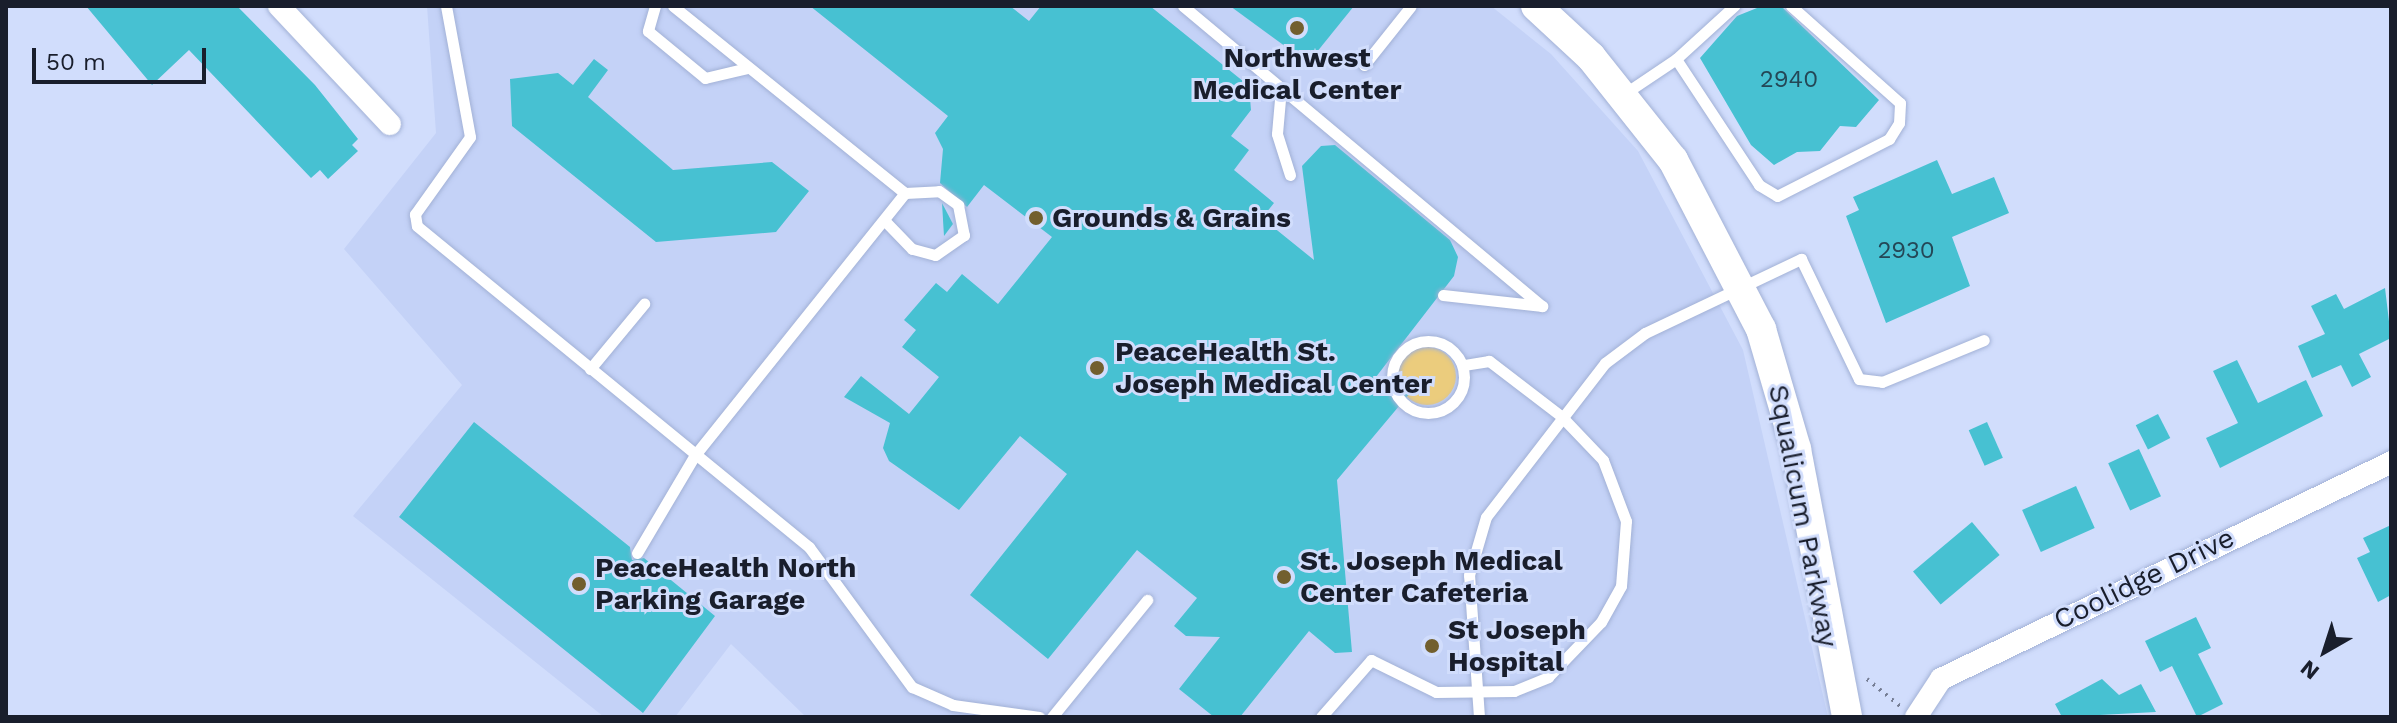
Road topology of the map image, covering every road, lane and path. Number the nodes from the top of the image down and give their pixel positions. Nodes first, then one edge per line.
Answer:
1 (279, 6) edge
2 (446, 6) edge
3 (655, 6) edge
4 (673, 6) edge
5 (1183, 6) edge
6 (1411, 6) edge
7 (1536, 6) edge
8 (1734, 6) edge
9 (1791, 6) edge
10 (1676, 59) junction
11 (1364, 65) dead end
12 (747, 68) junction
13 (1281, 88) junction
14 (1623, 94) junction
15 (390, 124) dead end
16 (1290, 175) dead end
17 (905, 193) junction
18 (884, 220) junction
19 (1742, 286) junction
20 (1443, 295) dead end
21 (644, 304) dead end
22 (1984, 340) dead end
23 (1463, 365) junction
24 (590, 369) junction
25 (1561, 416) junction
26 (695, 455) junction
27 (2391, 462) edge
28 (637, 553) dead end
29 (1147, 600) dead end
30 (1832, 665) junction
31 (1477, 695) junction
32 (1039, 717) edge
33 (1052, 717) edge
34 (1321, 717) edge
35 (1479, 717) edge
36 (1847, 717) edge
37 (1909, 717) edge
38 (1916, 717) edge

1 - 15 street
2 - 24 lane
3 - 12 lane
4 - 12 lane
5 - 13 lane
6 - 11 lane
7 - 14 street, Squalicum Parkway
8 - 10 lane
9 - 10 lane
10 - 14 lane
12 - 17 lane
13 - 16 lane
13 - 20 lane
14 - 19 street, Squalicum Parkway
17 - 18 lane
17 - 18 lane
18 - 26 lane
19 - 22 lane
19 - 25 lane
19 - 30 street, Squalicum Parkway
21 - 24 lane
23 - 23 lane
23 - 25 lane
24 - 26 lane
25 - 31 lane
25 - 31 lane
26 - 28 lane
26 - 32 lane
27 - 38 street, Coolidge Drive
29 - 33 lane
30 - 36 street, Squalicum Parkway
30 - 37 path
31 - 34 lane
31 - 35 lane

